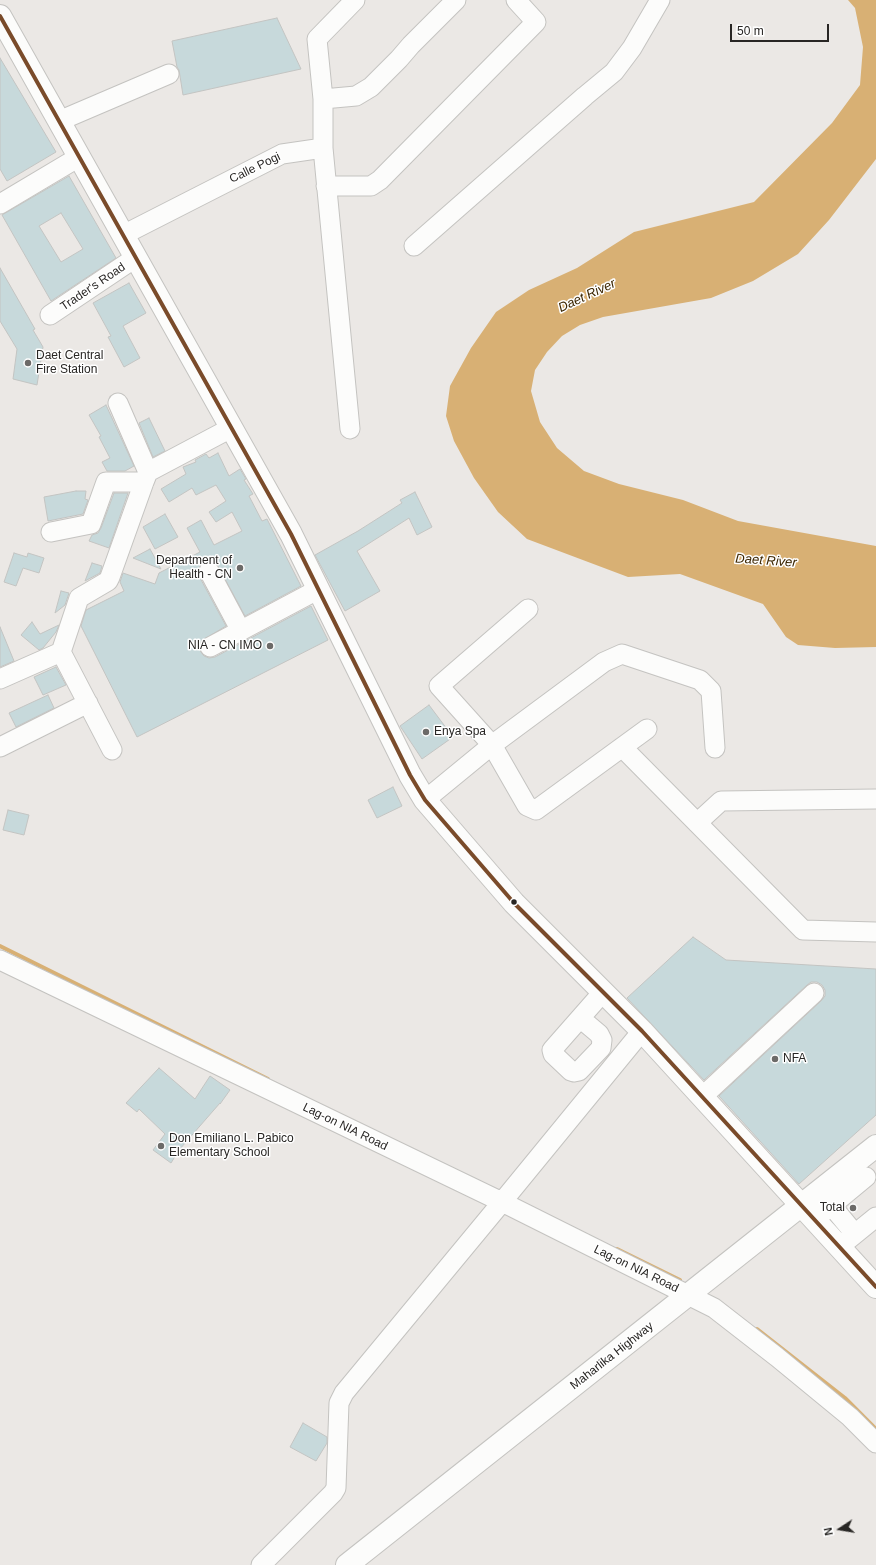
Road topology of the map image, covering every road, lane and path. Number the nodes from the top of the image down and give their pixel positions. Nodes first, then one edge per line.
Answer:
1 (355, 0) edge
2 (456, 0) edge
3 (516, 0) edge
4 (660, 0) edge
5 (0, 16) edge
6 (169, 74) dead end
7 (323, 99) junction
8 (59, 121) junction
9 (323, 148) junction
10 (79, 157) junction
11 (326, 186) junction
12 (0, 204) edge
13 (122, 235) junction
14 (414, 246) dead end
15 (135, 258) junction
16 (50, 315) dead end
17 (118, 403) dead end
18 (231, 428) junction
19 (350, 429) dead end
20 (146, 477) junction
21 (51, 532) dead end
22 (209, 571) dead end
23 (319, 589) junction
24 (528, 609) dead end
25 (241, 631) junction
26 (210, 648) dead end
27 (61, 652) junction
28 (0, 679) edge
29 (88, 703) junction
30 (647, 729) dead end
31 (492, 745) junction
32 (0, 747) edge
33 (622, 747) junction
34 (715, 748) dead end
35 (112, 750) dead end
36 (876, 799) edge
37 (425, 800) junction
38 (697, 823) junction
39 (876, 932) edge
40 (0, 960) edge
41 (603, 992) junction
42 (814, 993) dead end
43 (580, 1018) dead end
44 (642, 1031) junction
45 (702, 1097) junction
46 (876, 1146) edge
47 (866, 1176) edge
48 (502, 1202) junction
49 (831, 1206) junction
50 (807, 1213) junction
51 (876, 1217) edge
52 (847, 1241) junction
53 (876, 1287) edge
54 (689, 1295) junction
55 (876, 1443) edge
56 (261, 1565) edge
57 (347, 1565) edge

1 - 7 street
2 - 7 street
3 - 11 street
4 - 14 street
5 - 8 main road
6 - 8 street
7 - 9 street
8 - 10 main road
9 - 11 street
9 - 13 street, Calle Pogi
10 - 12 street
10 - 13 main road
11 - 19 street
13 - 15 main road
15 - 16 street, Trader's Road
15 - 18 main road
17 - 20 street
18 - 20 street
18 - 23 main road
20 - 21 street
20 - 27 street
22 - 25 street
23 - 25 street
23 - 37 main road
24 - 31 street
25 - 26 street
27 - 28 street
27 - 29 street
29 - 32 street
29 - 35 street
30 - 33 street
31 - 33 street
31 - 34 street
31 - 37 street
33 - 38 street
36 - 38 street
37 - 41 main road
38 - 39 street
40 - 48 street, Lag-on NIA Road
41 - 43 street
41 - 44 main road
42 - 45 street
44 - 45 main road
44 - 48 street
45 - 50 main road
46 - 47 main road, Maharlika Highway
47 - 49 street
47 - 50 main road, Maharlika Highway
48 - 54 street, Lag-on NIA Road
48 - 56 street
49 - 50 street
49 - 52 street
50 - 52 main road
50 - 54 main road, Maharlika Highway
51 - 52 street
52 - 53 main road
54 - 55 street, Lag-on NIA Road
54 - 57 main road, Maharlika Highway

